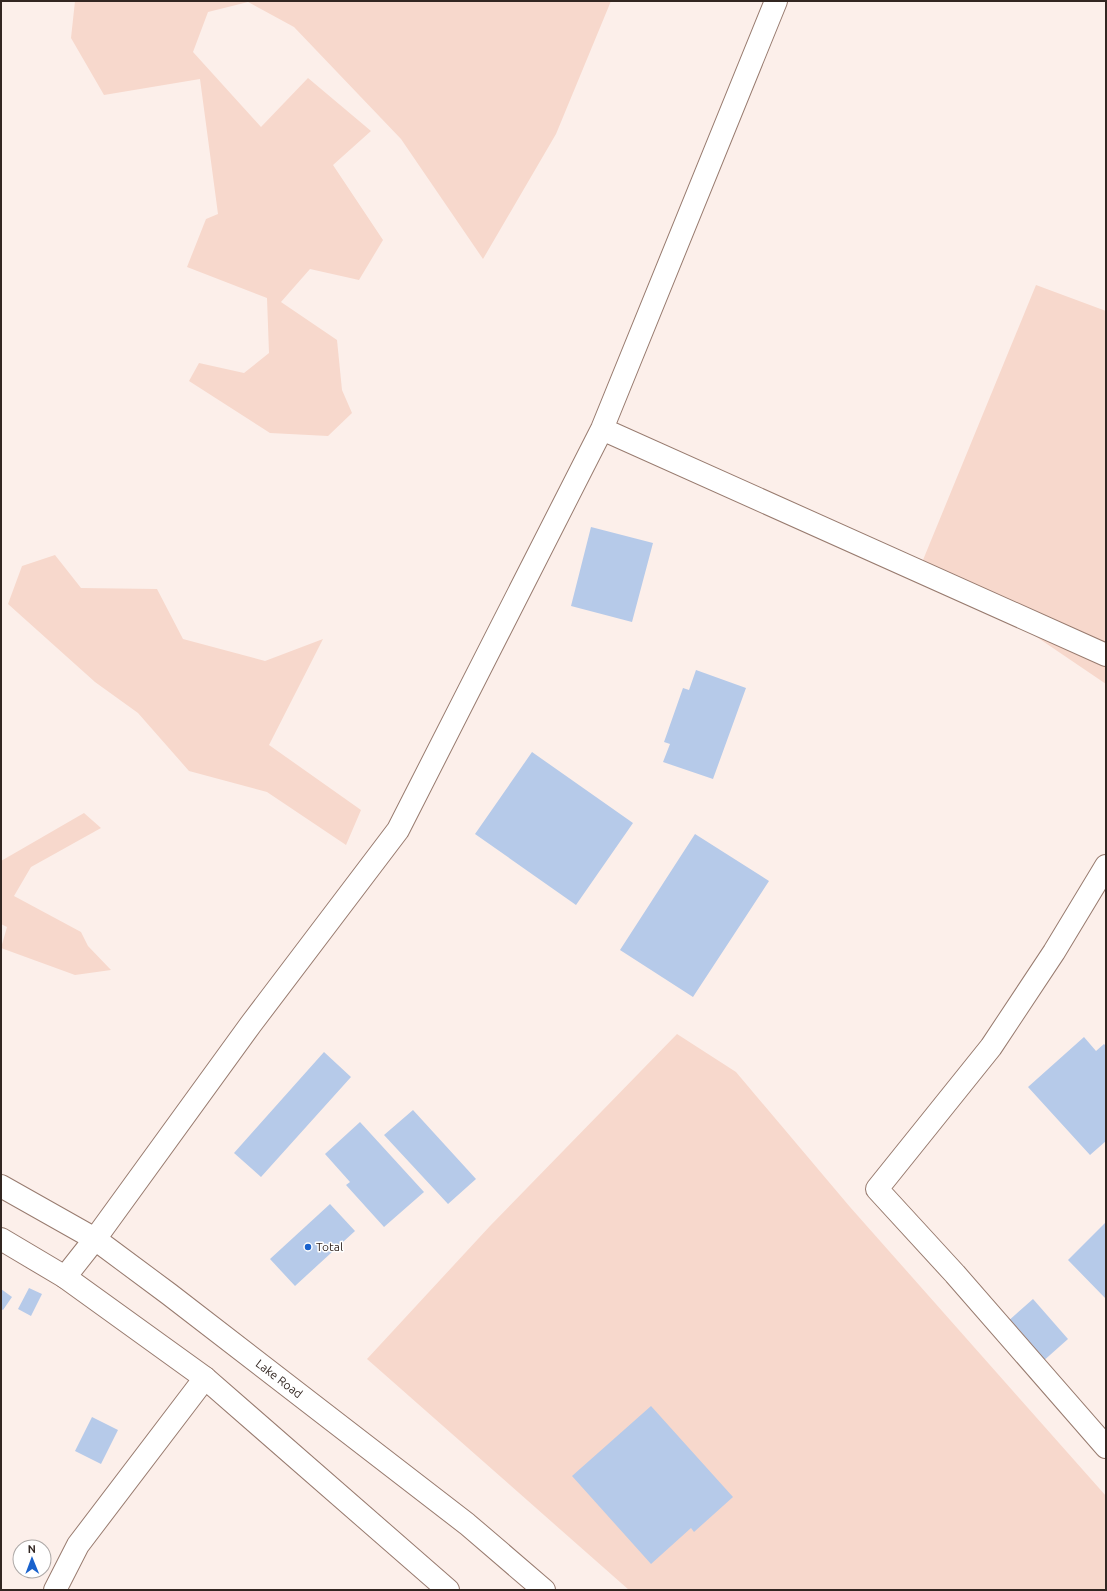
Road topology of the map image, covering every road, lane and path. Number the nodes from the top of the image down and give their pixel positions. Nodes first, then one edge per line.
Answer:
1 (776, 1) edge
2 (602, 429) junction
3 (1106, 655) edge
4 (1106, 866) edge
5 (1, 1186) edge
6 (1, 1239) edge
7 (95, 1239) junction
8 (65, 1277) junction
9 (205, 1378) junction
10 (1106, 1447) edge
11 (55, 1590) edge
12 (448, 1590) edge
13 (544, 1590) edge

1 - 2 street
2 - 3 street
2 - 7 street
4 - 10 street
5 - 7 street, Lake Road
6 - 8 street
7 - 8 street
7 - 13 street, Lake Road
8 - 9 street
9 - 11 street
9 - 12 street

